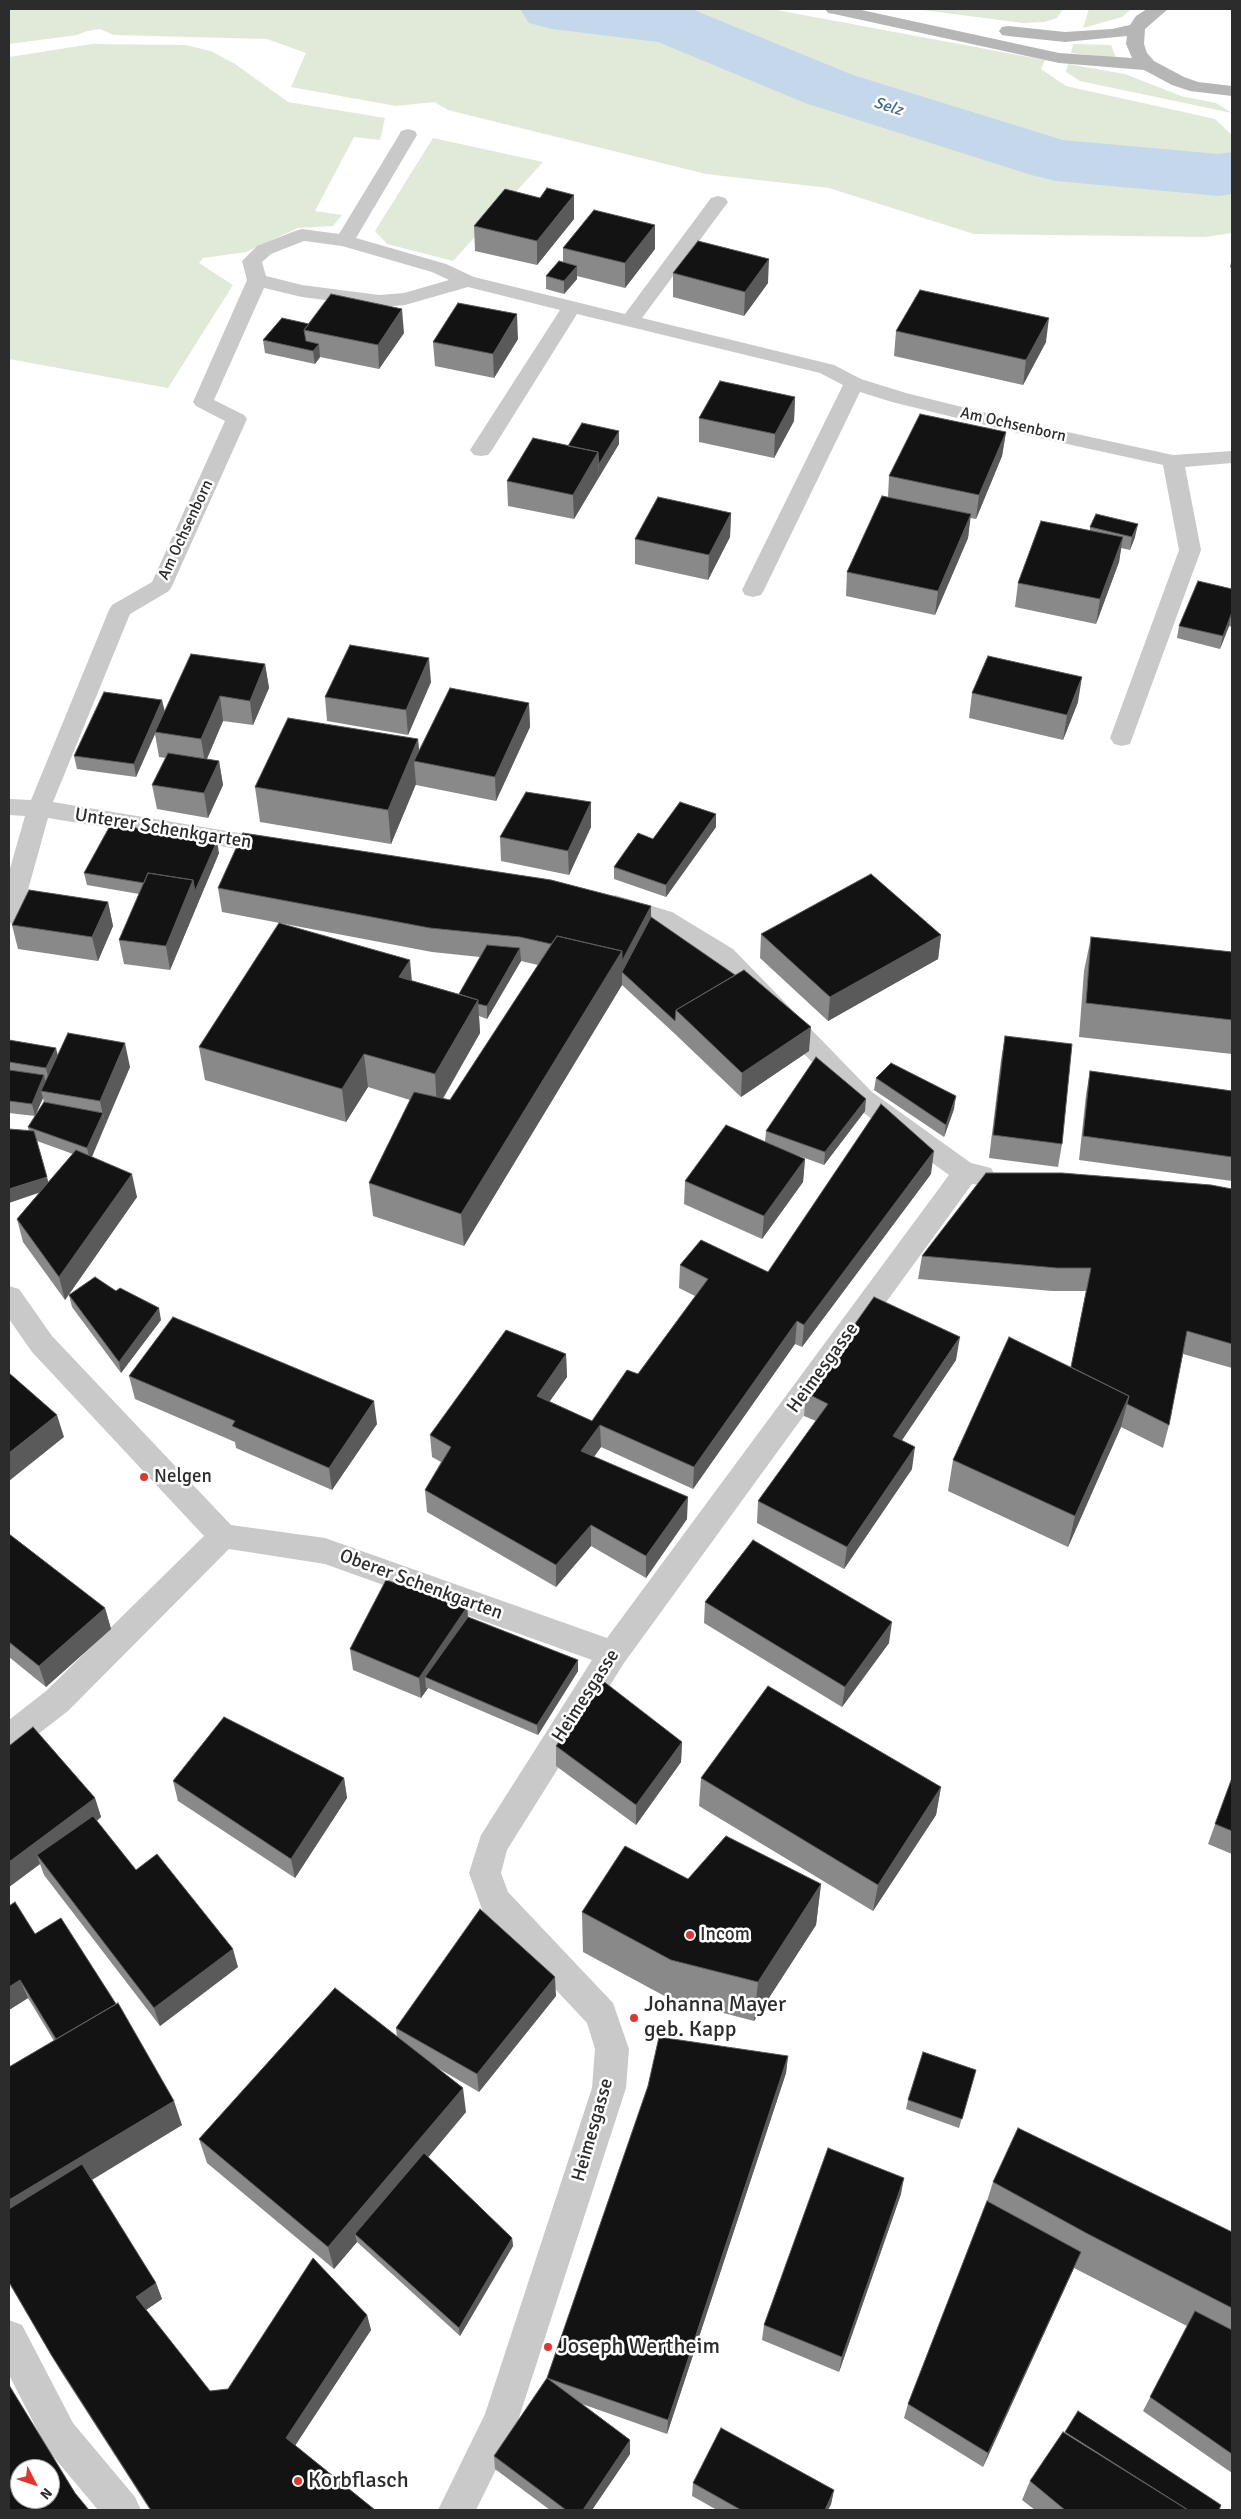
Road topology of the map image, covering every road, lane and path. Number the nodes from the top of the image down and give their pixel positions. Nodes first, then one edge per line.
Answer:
1 (834, 9) edge
2 (842, 9) edge
3 (1159, 9) edge
4 (1136, 29) junction
5 (1148, 65) junction
6 (1232, 91) edge
7 (408, 135) dead end
8 (718, 202) dead end
9 (345, 241) junction
10 (257, 280) junction
11 (467, 281) junction
12 (572, 306) junction
13 (631, 319) junction
14 (854, 383) junction
15 (481, 450) dead end
16 (1232, 457) edge
17 (1173, 461) junction
18 (752, 590) dead end
19 (1122, 738) dead end
20 (9, 808) edge
21 (39, 808) junction
22 (295, 851) edge
23 (591, 899) edge
24 (9, 916) edge
25 (965, 1173) junction
26 (1005, 1177) edge
27 (9, 1297) edge
28 (223, 1536) junction
29 (613, 1654) junction
30 (9, 1738) edge
31 (9, 2338) edge
32 (122, 2510) edge
33 (457, 2510) edge

1 - 5 main road
2 - 4 main road
3 - 4 main road
4 - 5 main road
5 - 6 main road
7 - 9 street
8 - 13 street
9 - 10 street, Am Ochsenborn
9 - 11 street, Am Ochsenborn
10 - 11 street, Am Ochsenborn
10 - 21 street, Am Ochsenborn
11 - 12 street, Am Ochsenborn
12 - 13 street, Am Ochsenborn
12 - 15 street
13 - 14 street, Am Ochsenborn
14 - 17 street, Am Ochsenborn
14 - 18 street
16 - 17 street, Am Ochsenborn
17 - 19 street
20 - 21 street, Unterer Schenkgarten
21 - 22 street, Unterer Schenkgarten
21 - 24 street
23 - 25 street
25 - 26 street
25 - 29 street, Heimesgasse
27 - 28 street
28 - 29 street, Oberer Schenkgarten
28 - 30 street
29 - 33 street, Heimesgasse
31 - 32 street

